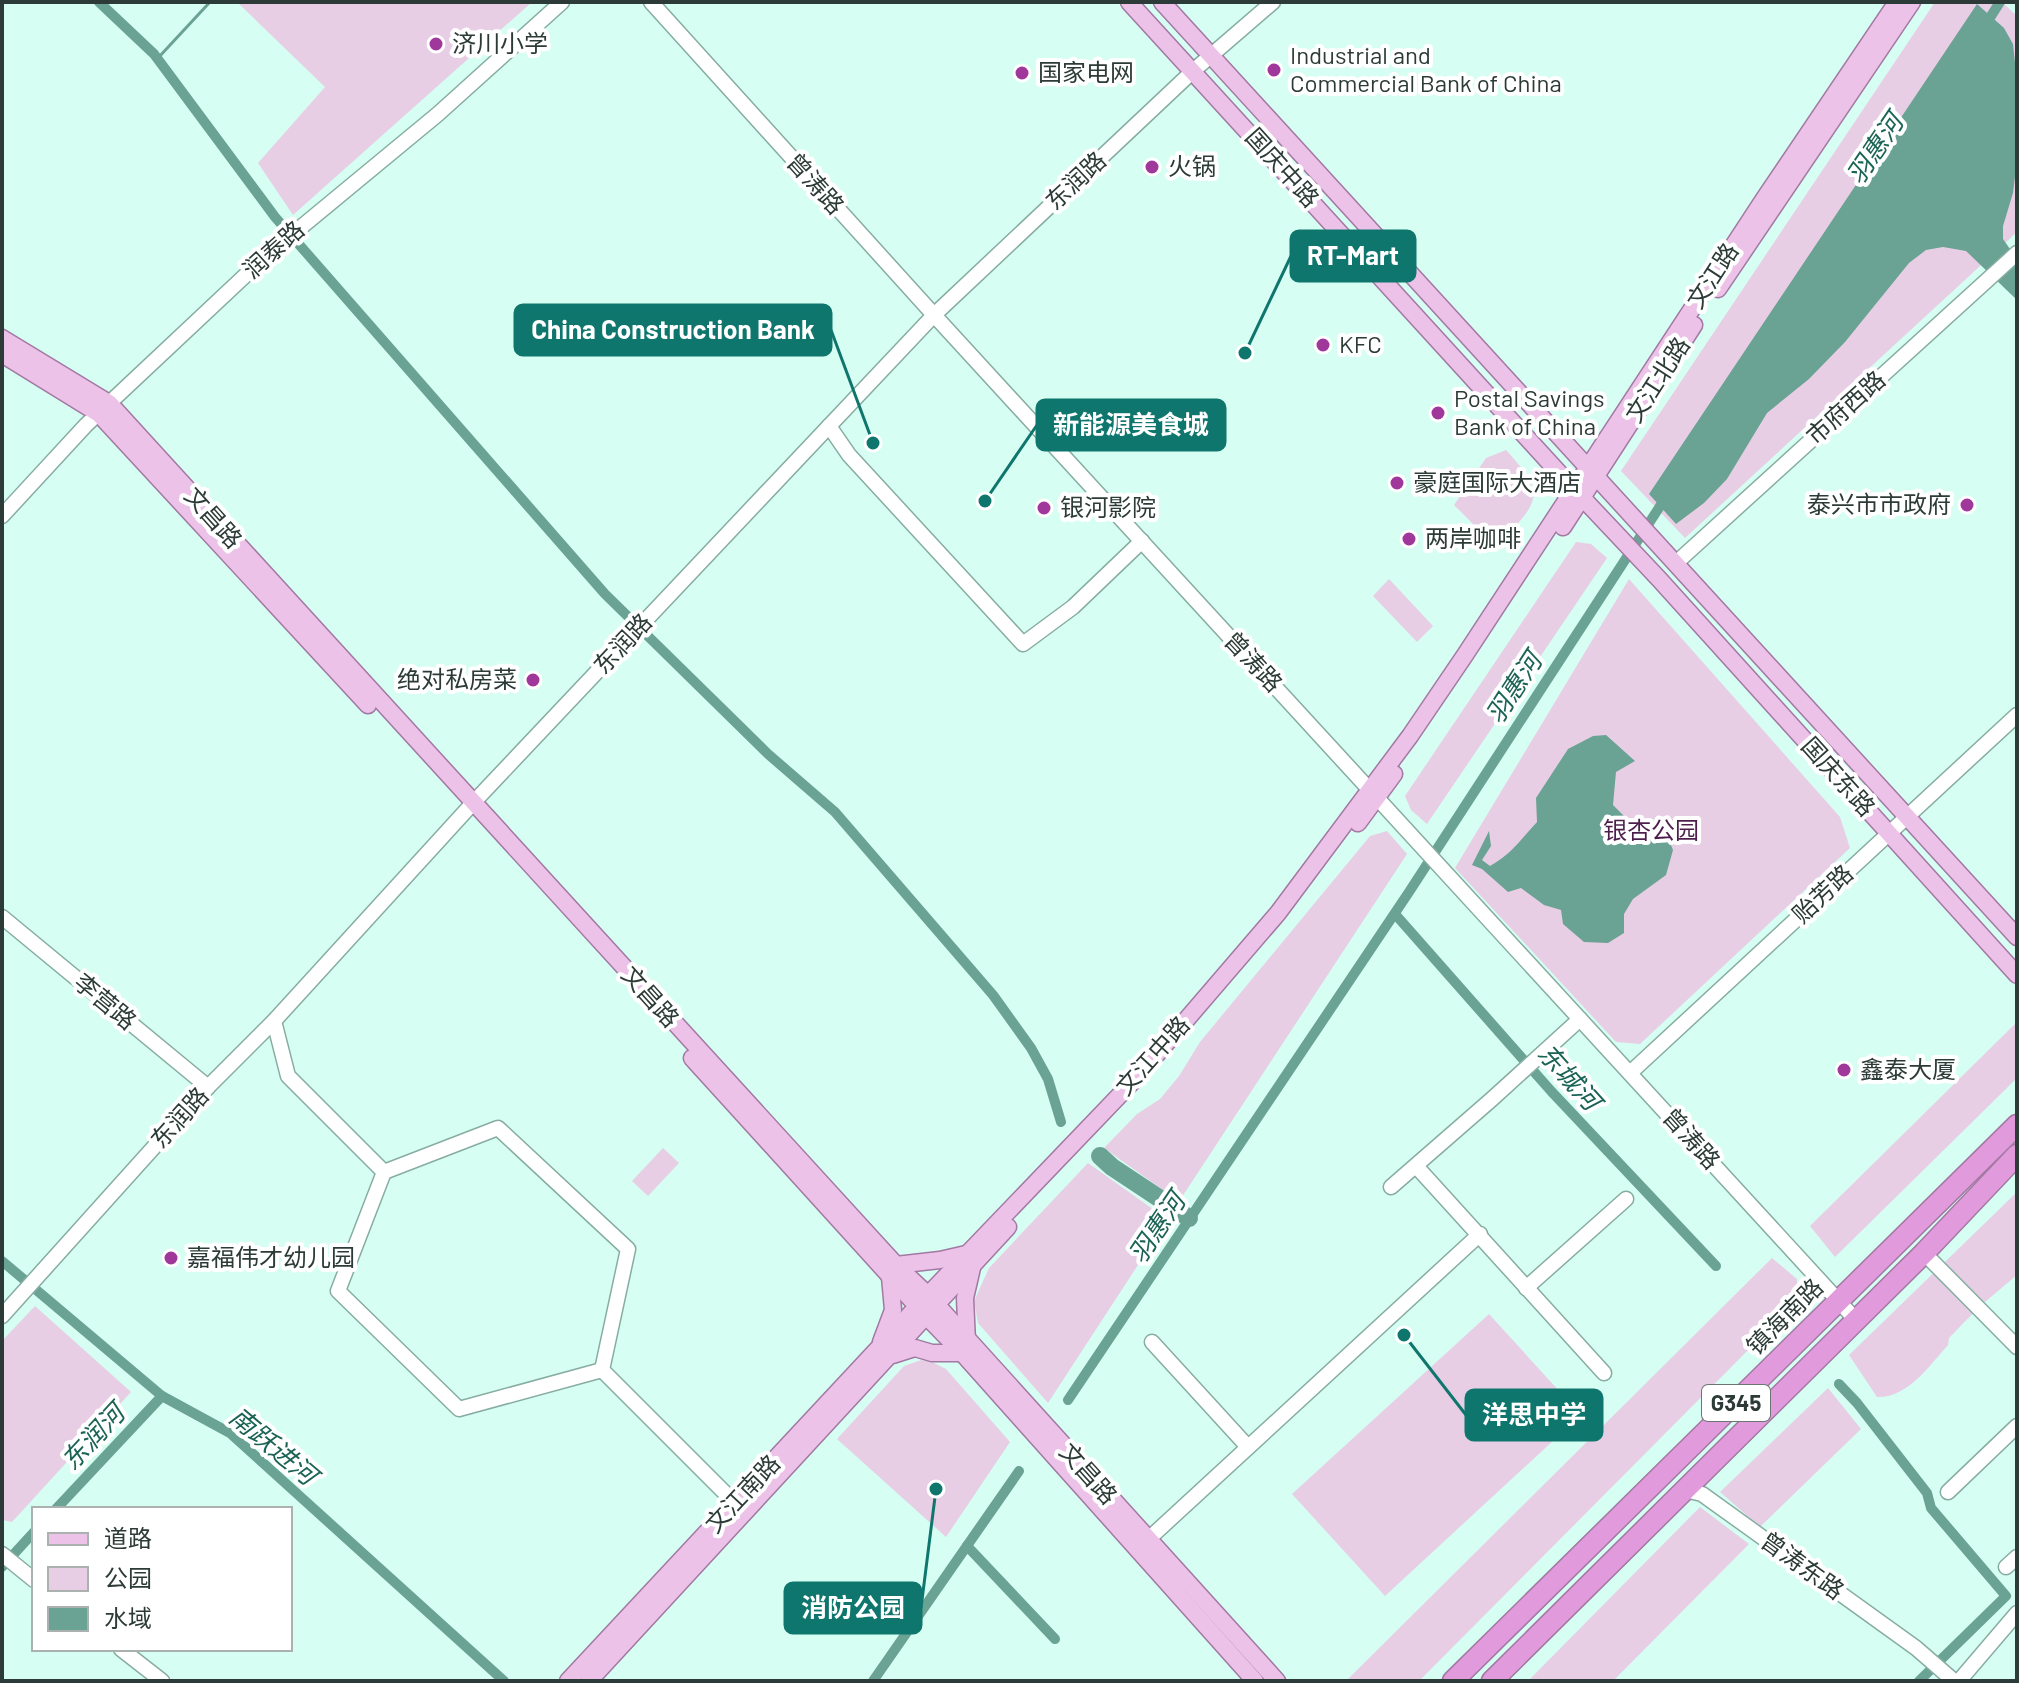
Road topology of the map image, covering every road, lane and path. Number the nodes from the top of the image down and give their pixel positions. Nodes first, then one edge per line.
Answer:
1 (562, 2) edge
2 (651, 2) edge
3 (1129, 2) edge
4 (1162, 2) edge
5 (1273, 2) edge
6 (1897, 2) edge
7 (1912, 2) edge
8 (1211, 56) junction
9 (1193, 71) junction
10 (2017, 254) edge
11 (934, 315) junction
12 (2, 338) edge
13 (2, 354) edge
14 (104, 409) junction
15 (829, 426) junction
16 (1592, 471) junction
17 (1579, 493) junction
18 (1597, 511) joint
19 (2, 516) edge
20 (1142, 541) junction
21 (1676, 563) junction
22 (2017, 715) edge
23 (1374, 793) junction
24 (469, 806) junction
25 (1907, 816) junction
26 (1889, 833) junction
27 (2, 917) edge
28 (2017, 937) edge
29 (2017, 975) edge
30 (1580, 1019) junction
31 (274, 1021) junction
32 (1630, 1073) junction
33 (208, 1087) junction
34 (2017, 1125) edge
35 (2017, 1155) edge
36 (1416, 1166) junction
37 (384, 1172) junction
38 (1391, 1187) dead end
39 (1626, 1199) dead end
40 (1480, 1234) junction
41 (1924, 1253) junction
42 (970, 1260) junction
43 (893, 1271) junction
44 (1526, 1288) junction
45 (1838, 1300) junction
46 (928, 1306) junction
47 (5, 1307) edge
48 (1856, 1320) junction
49 (1152, 1342) dead end
50 (965, 1347) junction
51 (2017, 1347) edge
52 (885, 1353) junction
53 (602, 1370) junction
54 (1604, 1373) dead end
55 (2017, 1426) edge
56 (1248, 1447) junction
57 (1685, 1490) junction
58 (1948, 1492) dead end
59 (735, 1503) junction
60 (1142, 1545) junction
61 (2, 1554) edge
62 (32, 1578) edge
63 (2017, 1613) edge
64 (124, 1651) edge
65 (162, 1681) edge
66 (568, 1681) edge
67 (589, 1681) edge
68 (1255, 1681) edge
69 (1277, 1681) edge
70 (1453, 1681) edge
71 (1492, 1681) edge
72 (1957, 1681) edge

1 - 14 street, 润泰路
2 - 11 street, 曾涛路
3 - 9 main road, 国庆中路
4 - 8 main road, 国庆东路
5 - 8 street, 东润路
6 - 16 main road, 文江路
7 - 16 main road, 文江北路
8 - 9 street, 东润路
8 - 16 main road, 国庆东路
9 - 11 street, 东润路
9 - 17 main road, 国庆中路
10 - 21 street, 市府西路
11 - 15 street, 东润路
11 - 20 street, 曾涛路
12 - 14 main road, 文昌路
13 - 14 main road, 文昌路
14 - 19 street, 润泰路
14 - 24 main road, 文昌路
15 - 20 street
15 - 24 street, 东润路
16 - 17 main road, 文江路
16 - 21 main road, 国庆东路
17 - 18 main road, 国庆中路
17 - 23 main road, 文江路
18 - 26 main road, 国庆东路
20 - 23 street, 曾涛路
21 - 25 main road, 国庆东路
22 - 25 street, 贻芳路
23 - 30 street, 曾涛路
23 - 42 main road, 文江中路
24 - 31 street, 东润路
24 - 43 main road, 文昌路
25 - 26 street, 贻芳路
25 - 28 main road, 国庆东路
26 - 29 main road, 国庆东路
26 - 32 street, 贻芳路
27 - 33 street, 李营路
30 - 32 street, 曾涛路
30 - 36 street
31 - 33 street, 东润路
31 - 37 street
32 - 45 street, 曾涛路
33 - 47 street, 东润路
34 - 45 highway, 镇海南路 / G345
35 - 41 highway, G345
36 - 38 street
36 - 40 street
37 - 53 street
37 - 53 street
39 - 44 street
40 - 44 street
40 - 56 street
41 - 48 highway, G345
41 - 51 street
42 - 43 main road
42 - 46 main road, 文江中路
42 - 50 main road
43 - 46 main road, 文昌路
43 - 52 main road
44 - 54 street
45 - 48 street, 曾涛路
45 - 70 highway, 镇海南路 / G345
46 - 50 main road, 文昌路
46 - 52 main road, 文江南路
48 - 57 highway, G345
49 - 56 street
50 - 52 main road
50 - 60 main road, 文昌路
52 - 59 main road, 文江南路
52 - 67 main road, 文江南路
53 - 59 street
55 - 58 street
56 - 60 street
57 - 71 highway, G345
57 - 72 street, 曾涛东路
59 - 66 main road, 文江南路
60 - 68 main road, 文昌路
60 - 69 main road, 文昌路
61 - 62 street
63 - 72 street
64 - 65 street

